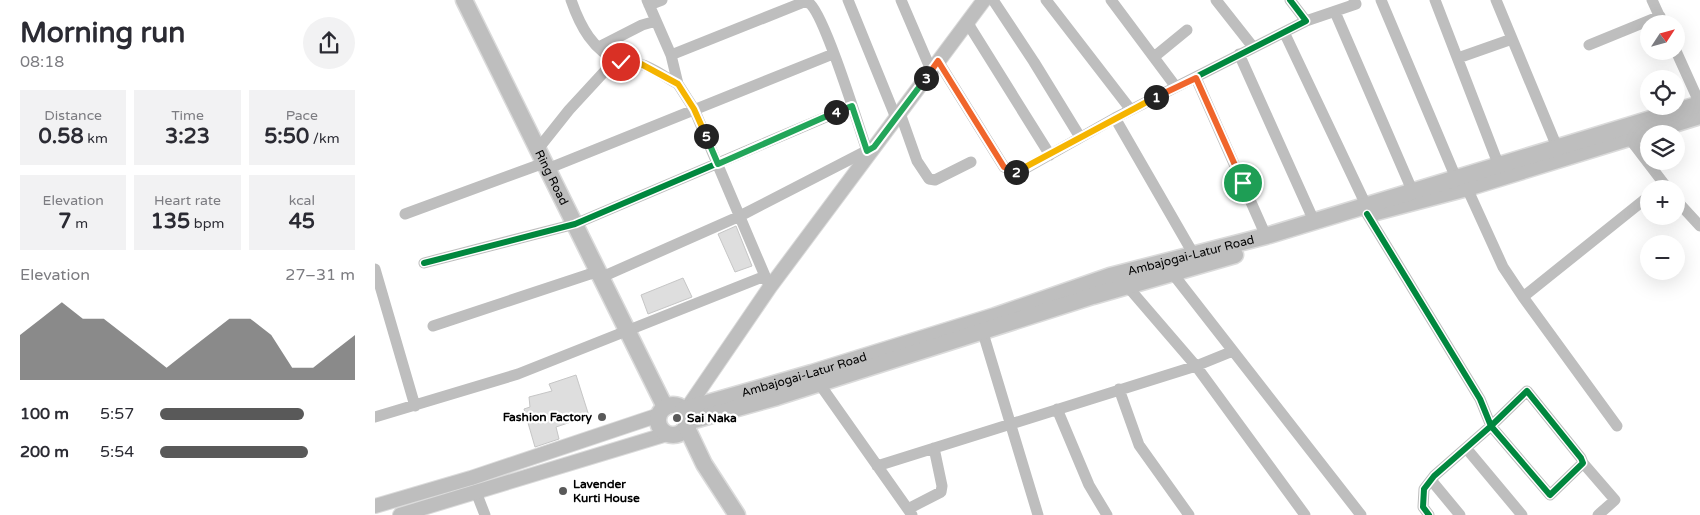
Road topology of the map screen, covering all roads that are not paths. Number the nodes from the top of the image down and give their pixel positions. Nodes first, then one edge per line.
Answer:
1 (464, 0) edge
2 (571, 0) edge
3 (662, 0) edge
4 (848, 0) edge
5 (901, 0) edge
6 (984, 0) edge
7 (993, 0) edge
8 (1046, 0) edge
9 (1111, 0) edge
10 (1216, 0) edge
11 (1290, 0) edge
12 (1367, 0) edge
13 (1381, 0) edge
14 (1435, 0) edge
15 (1496, 0) edge
16 (1653, 0) edge
17 (1355, 2) edge
18 (648, 3) edge
19 (1335, 12) junction
20 (1660, 15) edge
21 (656, 21) junction
22 (1306, 21) junction
23 (967, 22) junction
24 (1640, 28) edge
25 (1187, 30) dead end
26 (1284, 32) junction
27 (1512, 39) junction
28 (1589, 45) dead end
29 (1253, 47) junction
30 (599, 48) junction
31 (833, 54) junction
32 (1239, 54) junction
33 (671, 55) junction
34 (1154, 57) junction
35 (1458, 58) junction
36 (616, 59) junction
37 (1680, 60) edge
38 (935, 66) junction
39 (1196, 78) junction
40 (678, 84) junction
41 (1176, 87) junction
42 (1700, 104) edge
43 (852, 106) junction
44 (694, 109) junction
45 (1131, 110) junction
46 (898, 116) junction
47 (1700, 116) edge
48 (1115, 118) junction
49 (1080, 138) junction
50 (1629, 138) junction
51 (1557, 148) junction
52 (870, 149) junction
53 (1050, 155) junction
54 (543, 160) junction
55 (971, 162) dead end
56 (718, 164) junction
57 (1499, 166) junction
58 (1658, 180) edge
59 (1462, 183) junction
60 (1413, 190) junction
61 (1640, 203) edge
62 (1366, 210) junction
63 (1685, 210) edge
64 (405, 214) dead end
65 (740, 216) junction
66 (1314, 221) junction
67 (575, 224) junction
68 (1700, 226) edge
69 (1267, 236) junction
70 (1194, 255) junction
71 (424, 262) dead end
72 (375, 269) edge
73 (600, 274) junction
74 (1173, 274) junction
75 (1126, 280) junction
76 (768, 281) junction
77 (1523, 297) junction
78 (433, 326) dead end
79 (628, 330) junction
80 (983, 333) junction
81 (1233, 351) junction
82 (1196, 366) junction
83 (816, 379) junction
84 (1119, 389) junction
85 (415, 406) junction
86 (1057, 409) junction
87 (662, 411) junction
88 (375, 416) edge
89 (681, 422) junction
90 (1011, 424) junction
91 (1491, 426) junction
92 (1617, 426) dead end
93 (934, 448) junction
94 (1466, 448) junction
95 (1583, 463) junction
96 (877, 466) junction
97 (1431, 480) junction
98 (476, 492) junction
99 (375, 506) edge
100 (910, 512) edge
101 (400, 515) edge
102 (485, 515) edge
103 (737, 515) edge
104 (1038, 515) edge
105 (1107, 515) edge
106 (1189, 515) edge
107 (1305, 515) edge
108 (1361, 515) edge
109 (1429, 515) edge
110 (1461, 515) edge
111 (1523, 515) edge
112 (1598, 515) edge

1 - 54 highway, Ring Road
2 - 30 street
3 - 18 street
4 - 46 street
5 - 38 street
6 - 23 main road
7 - 49 street
8 - 45 street
9 - 34 street
10 - 29 street
11 - 22 street
12 - 17 street
13 - 59 street
14 - 35 street
15 - 27 street
16 - 20 street
17 - 19 street
18 - 21 street
19 - 22 street
19 - 60 street
21 - 30 street
21 - 33 street
22 - 26 street
23 - 38 main road
23 - 53 street
24 - 28 street
25 - 34 street
26 - 29 street
26 - 62 street
27 - 35 street
27 - 51 street
29 - 32 street
30 - 36 street
31 - 33 street
31 - 43 street
31 - 44 street
32 - 39 street
32 - 66 street
33 - 40 street
34 - 41 street
35 - 57 street
36 - 40 street
36 - 54 street
37 - 42 street
38 - 46 main road
38 - 53 street
39 - 41 street
39 - 69 street
40 - 44 street
41 - 45 street
42 - 51 highway, Ambajogai-Latur Road
43 - 52 street
43 - 56 street
44 - 54 street
44 - 56 street
45 - 48 street
46 - 52 main road
46 - 55 street
47 - 50 highway
48 - 49 street
48 - 70 street
49 - 53 street
50 - 58 street
50 - 59 highway
51 - 57 highway, Ambajogai-Latur Road
52 - 65 street
52 - 76 main road
54 - 64 street
54 - 67 highway, Ring Road
56 - 65 street
56 - 67 street
57 - 59 highway, Ambajogai-Latur Road
59 - 60 highway, Ambajogai-Latur Road
59 - 62 highway
59 - 77 street
60 - 62 highway, Ambajogai-Latur Road
61 - 77 street
62 - 66 highway, Ambajogai-Latur Road
62 - 74 highway
62 - 91 street
63 - 68 street
65 - 73 street
65 - 76 street
66 - 69 highway, Ambajogai-Latur Road
67 - 71 street
67 - 73 highway, Ring Road
69 - 70 highway, Ambajogai-Latur Road
70 - 75 highway, Ambajogai-Latur Road
72 - 85 street
73 - 78 street
73 - 79 highway, Ring Road
74 - 75 highway
74 - 81 street
75 - 80 highway
75 - 82 street
75 - 83 highway, Ambajogai-Latur Road
76 - 79 street
76 - 89 main road
77 - 92 street
79 - 85 street
79 - 87 highway, Ring Road
80 - 83 highway
80 - 90 street
81 - 82 street
81 - 108 street
82 - 84 street
82 - 107 street
83 - 89 highway, Ambajogai-Latur Road
83 - 96 street
84 - 86 street
84 - 106 street
85 - 88 street
86 - 90 street
86 - 105 street
87 - 89 highway, Ambajogai-Latur Road
87 - 89 highway
87 - 99 main road, Ambajogai-Latur Road
89 - 98 main road, Ambajogai-Latur Road
89 - 103 highway
90 - 93 street
90 - 104 street
91 - 94 street
91 - 95 street
91 - 95 street
93 - 96 street
93 - 100 street
94 - 97 street
94 - 111 street
95 - 112 street
96 - 100 street
97 - 109 street
97 - 110 street
98 - 101 main road, Ambajogai-Latur Road
98 - 102 street

